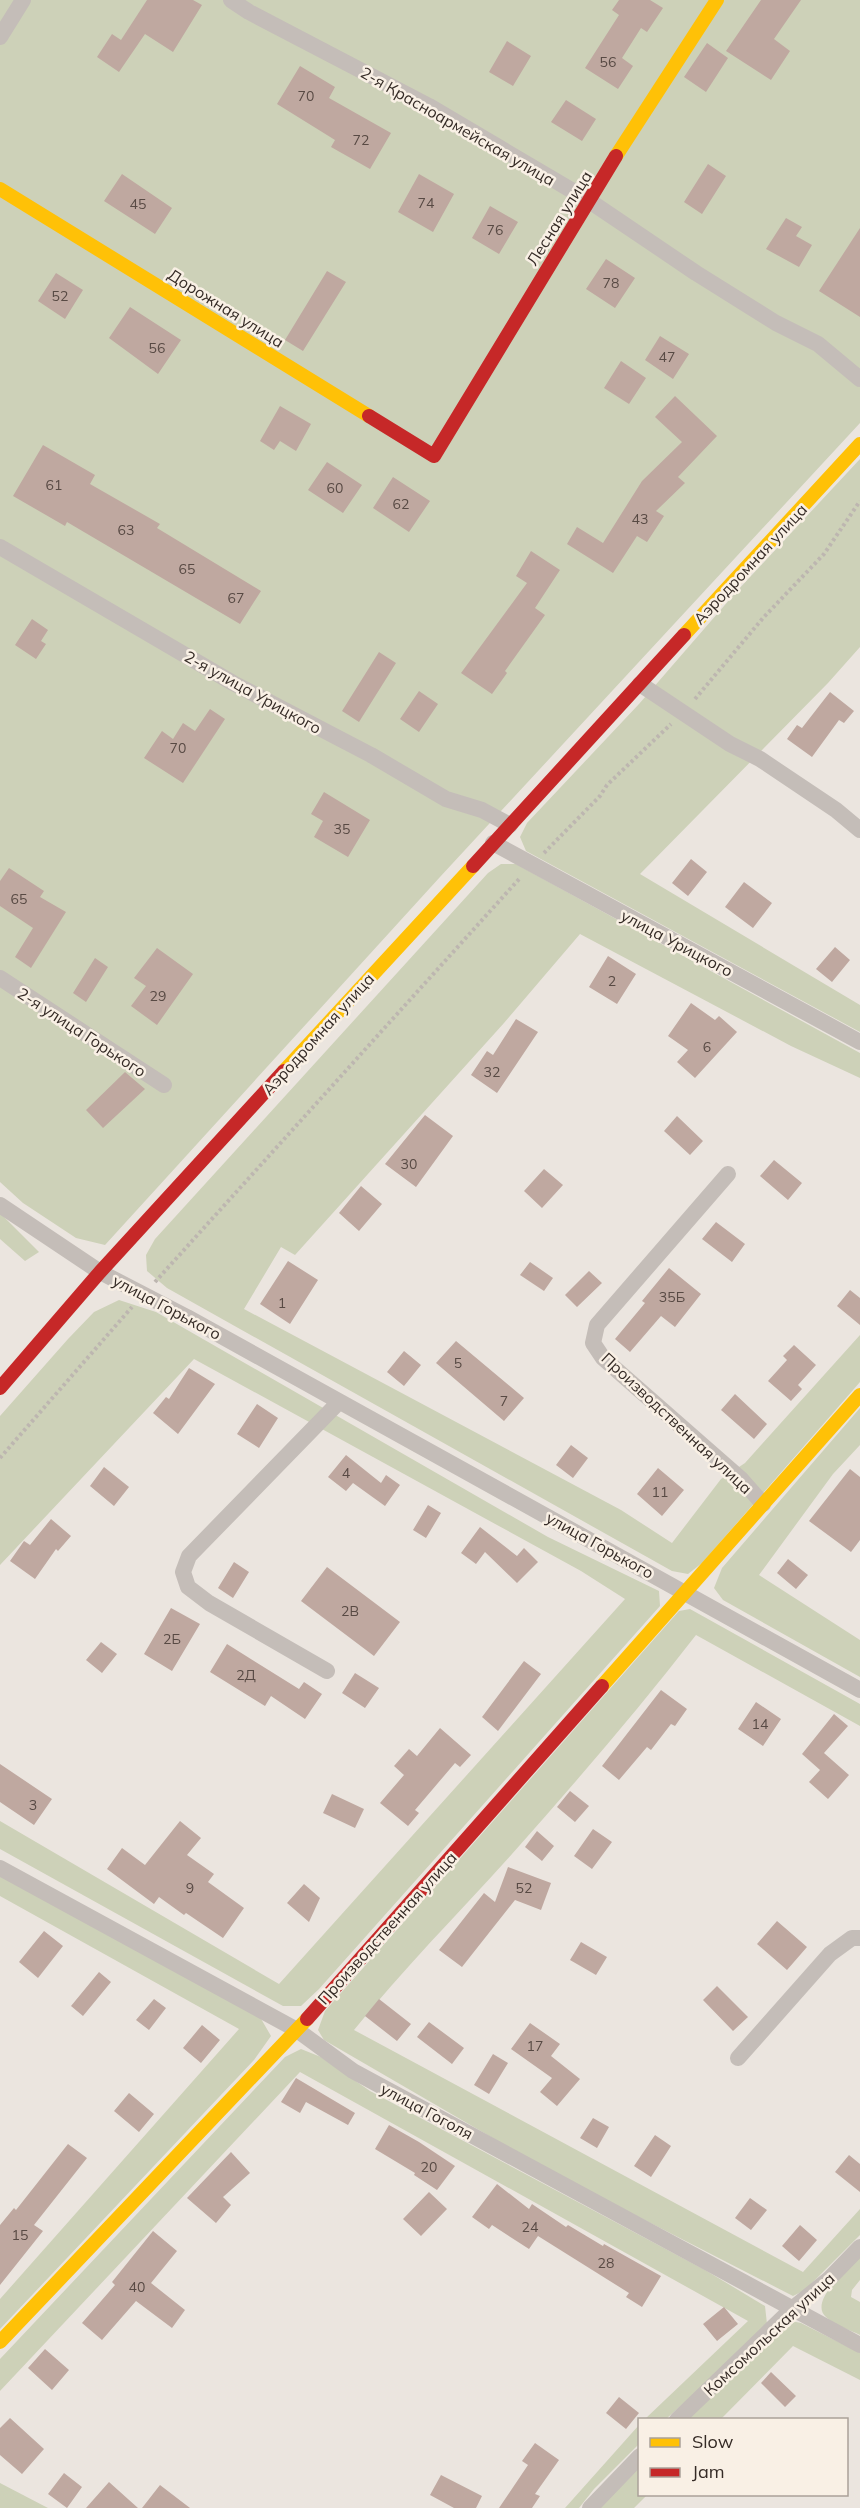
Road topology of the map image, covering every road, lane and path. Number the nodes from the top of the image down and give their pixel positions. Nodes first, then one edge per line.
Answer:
1 (23, 0) edge
2 (231, 0) edge
3 (717, 0) edge
4 (0, 37) edge
5 (0, 189) edge
6 (588, 200) junction
7 (860, 379) edge
8 (860, 444) edge
9 (434, 456) joint
10 (860, 501) edge
11 (0, 547) edge
12 (640, 684) junction
13 (684, 711) junction
14 (510, 825) junction
15 (860, 830) edge
16 (493, 843) junction
17 (532, 865) junction
18 (0, 978) edge
19 (860, 1042) edge
20 (164, 1085) dead end
21 (728, 1174) dead end
22 (0, 1205) edge
23 (100, 1272) junction
24 (143, 1294) junction
25 (0, 1388) edge
26 (860, 1395) edge
27 (339, 1402) junction
28 (0, 1458) edge
29 (763, 1504) junction
30 (686, 1592) junction
31 (327, 1671) dead end
32 (860, 1690) edge
33 (0, 1868) edge
34 (860, 1938) edge
35 (297, 2030) junction
36 (738, 2058) dead end
37 (860, 2247) edge
38 (792, 2309) junction
39 (0, 2342) edge
40 (860, 2345) edge
41 (679, 2418) edge
42 (638, 2457) edge
43 (590, 2508) edge

1 - 4 street
2 - 6 street, 2-я Красноармейская улица
3 - 6 street, Лесная улица
5 - 9 street, Дорожная улица
6 - 7 street, 2-я Красноармейская улица
6 - 9 street, Лесная улица
8 - 12 street, Аэродромная улица
10 - 13 path
11 - 14 street, 2-я улица Урицкого
12 - 13 street
12 - 14 street, Аэродромная улица
13 - 15 street
13 - 17 path
14 - 16 street, Аэродромная улица
16 - 17 street, улица Урицкого
16 - 23 street, Аэродромная улица
17 - 19 street, улица Урицкого
17 - 24 path
18 - 20 street, 2-я улица Горького
21 - 29 street, Производственная улица
22 - 23 street, улица Горького
23 - 24 street, улица Горького
23 - 25 street, Аэродромная улица
24 - 27 street, улица Горького
24 - 28 path
26 - 29 street, Производственная улица
27 - 30 street, улица Горького
27 - 31 street
29 - 30 street, Производственная улица
30 - 32 street, улица Горького
30 - 35 street, Производственная улица
33 - 35 street, улица Гоголя
34 - 36 street
35 - 38 street, улица Гоголя
35 - 39 street, Производственная улица
37 - 38 street, Комсомольская улица
38 - 40 street, улица Гоголя
38 - 41 street, Комсомольская улица
42 - 43 street

